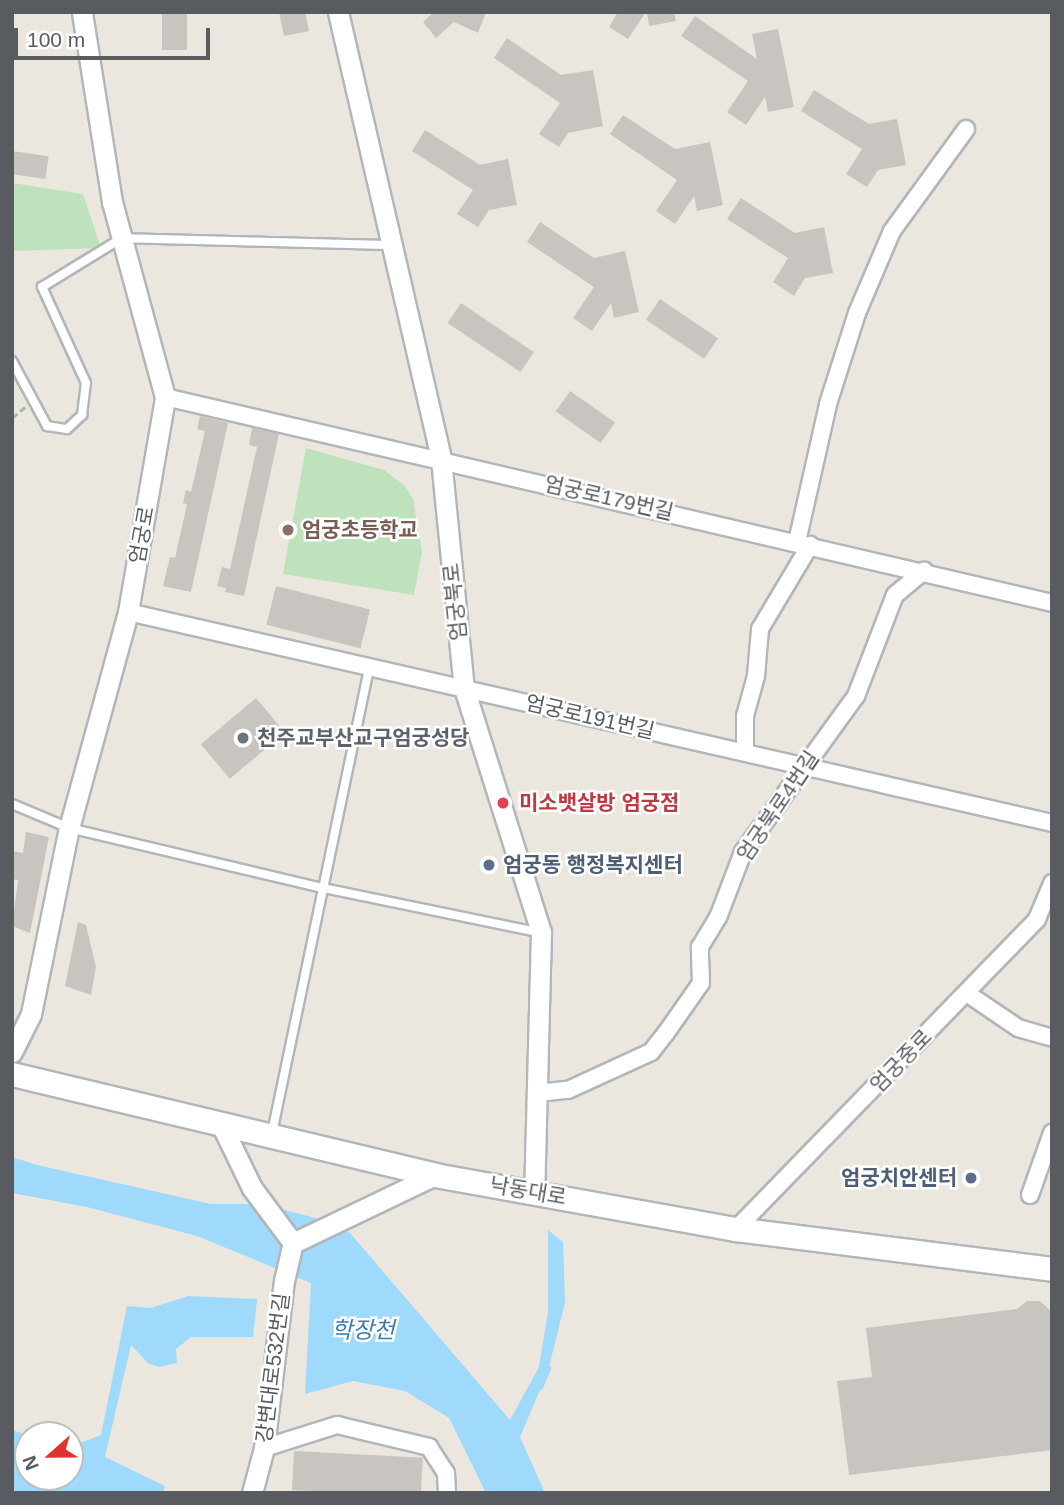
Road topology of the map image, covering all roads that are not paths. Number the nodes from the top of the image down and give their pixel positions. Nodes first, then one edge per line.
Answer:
1 (82, 12) edge
2 (338, 12) edge
3 (966, 129) dead end
4 (122, 238) junction
5 (391, 245) junction
6 (12, 361) edge
7 (165, 397) junction
8 (441, 459) junction
9 (803, 544) junction
10 (923, 571) junction
11 (1052, 603) edge
12 (128, 612) junction
13 (369, 667) junction
14 (464, 688) junction
15 (745, 752) junction
16 (803, 766) junction
17 (12, 804) edge
18 (1052, 823) edge
19 (69, 828) junction
20 (1052, 883) edge
21 (323, 888) junction
22 (541, 932) junction
23 (968, 994) junction
24 (1052, 1038) edge
25 (12, 1052) edge
26 (12, 1074) edge
27 (537, 1093) junction
28 (222, 1124) junction
29 (1052, 1133) edge
30 (271, 1136) junction
31 (435, 1175) junction
32 (534, 1192) junction
33 (1030, 1195) dead end
34 (736, 1229) junction
35 (293, 1243) junction
36 (1048, 1273) edge
37 (264, 1448) junction
38 (252, 1493) edge
39 (447, 1493) edge

1 - 4 street, 엄궁로
2 - 5 street, 엄궁북로
3 - 9 street
4 - 5 lane
4 - 6 lane
4 - 7 street, 엄궁로
5 - 8 street, 엄궁북로
7 - 8 street, 엄궁로179번길
7 - 12 street, 엄궁로
8 - 9 street, 엄궁로179번길
8 - 14 street, 엄궁북로
9 - 10 street, 엄궁로179번길
9 - 15 street
10 - 11 street, 엄궁로179번길
10 - 16 street, 엄궁북로4번길
12 - 13 street, 엄궁로191번길
12 - 19 street, 엄궁로
13 - 14 street, 엄궁로191번길
13 - 21 lane
14 - 15 street, 엄궁로191번길
14 - 22 street, 엄궁북로
15 - 16 street, 엄궁로191번길
16 - 18 street, 엄궁로191번길
16 - 27 street, 엄궁북로4번길
17 - 19 lane
19 - 21 lane
19 - 25 street, 엄궁로
20 - 23 street, 엄궁중로
21 - 22 lane
21 - 30 lane
22 - 27 street, 엄궁북로
23 - 24 street
23 - 34 street, 엄궁중로
26 - 28 main road, 낙동대로
27 - 32 street, 엄궁북로
28 - 30 main road, 낙동대로
28 - 35 street
29 - 33 street
30 - 31 main road, 낙동대로
31 - 32 main road, 낙동대로
31 - 35 street
32 - 34 main road, 낙동대로
34 - 36 main road, 낙동대로
35 - 37 street, 강변대로532번길
37 - 38 street, 강변대로532번길
37 - 39 street

